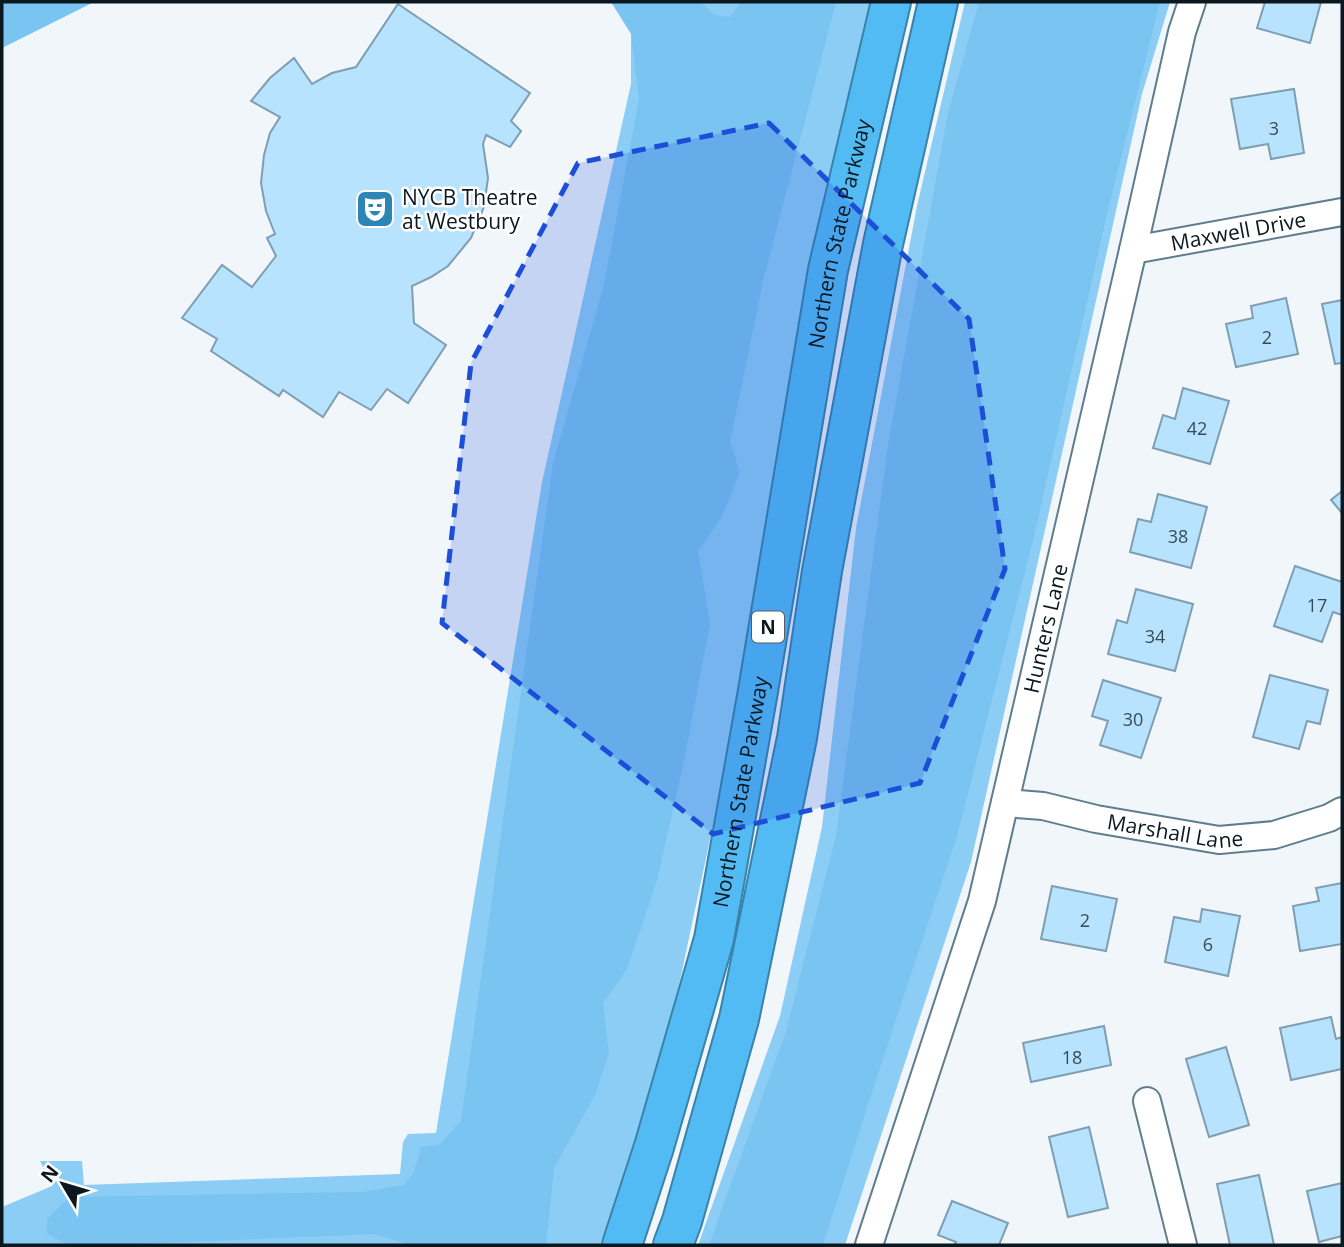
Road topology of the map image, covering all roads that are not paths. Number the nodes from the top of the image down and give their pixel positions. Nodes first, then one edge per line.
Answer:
1 (891, 2) edge
2 (939, 2) edge
3 (1192, 2) edge
4 (1342, 212) edge
5 (1133, 250) junction
6 (1005, 803) junction
7 (1342, 811) edge
8 (1147, 1101) dead end
9 (622, 1245) edge
10 (673, 1245) edge
11 (869, 1245) edge
12 (1183, 1245) edge

1 - 9 highway, Northern State Parkway / N
2 - 10 highway, Northern State Parkway / N
3 - 5 street, Hunters Lane
4 - 5 street, Maxwell Drive
5 - 6 street, Hunters Lane
6 - 7 street, Marshall Lane
6 - 11 street, Hunters Lane
8 - 12 street

